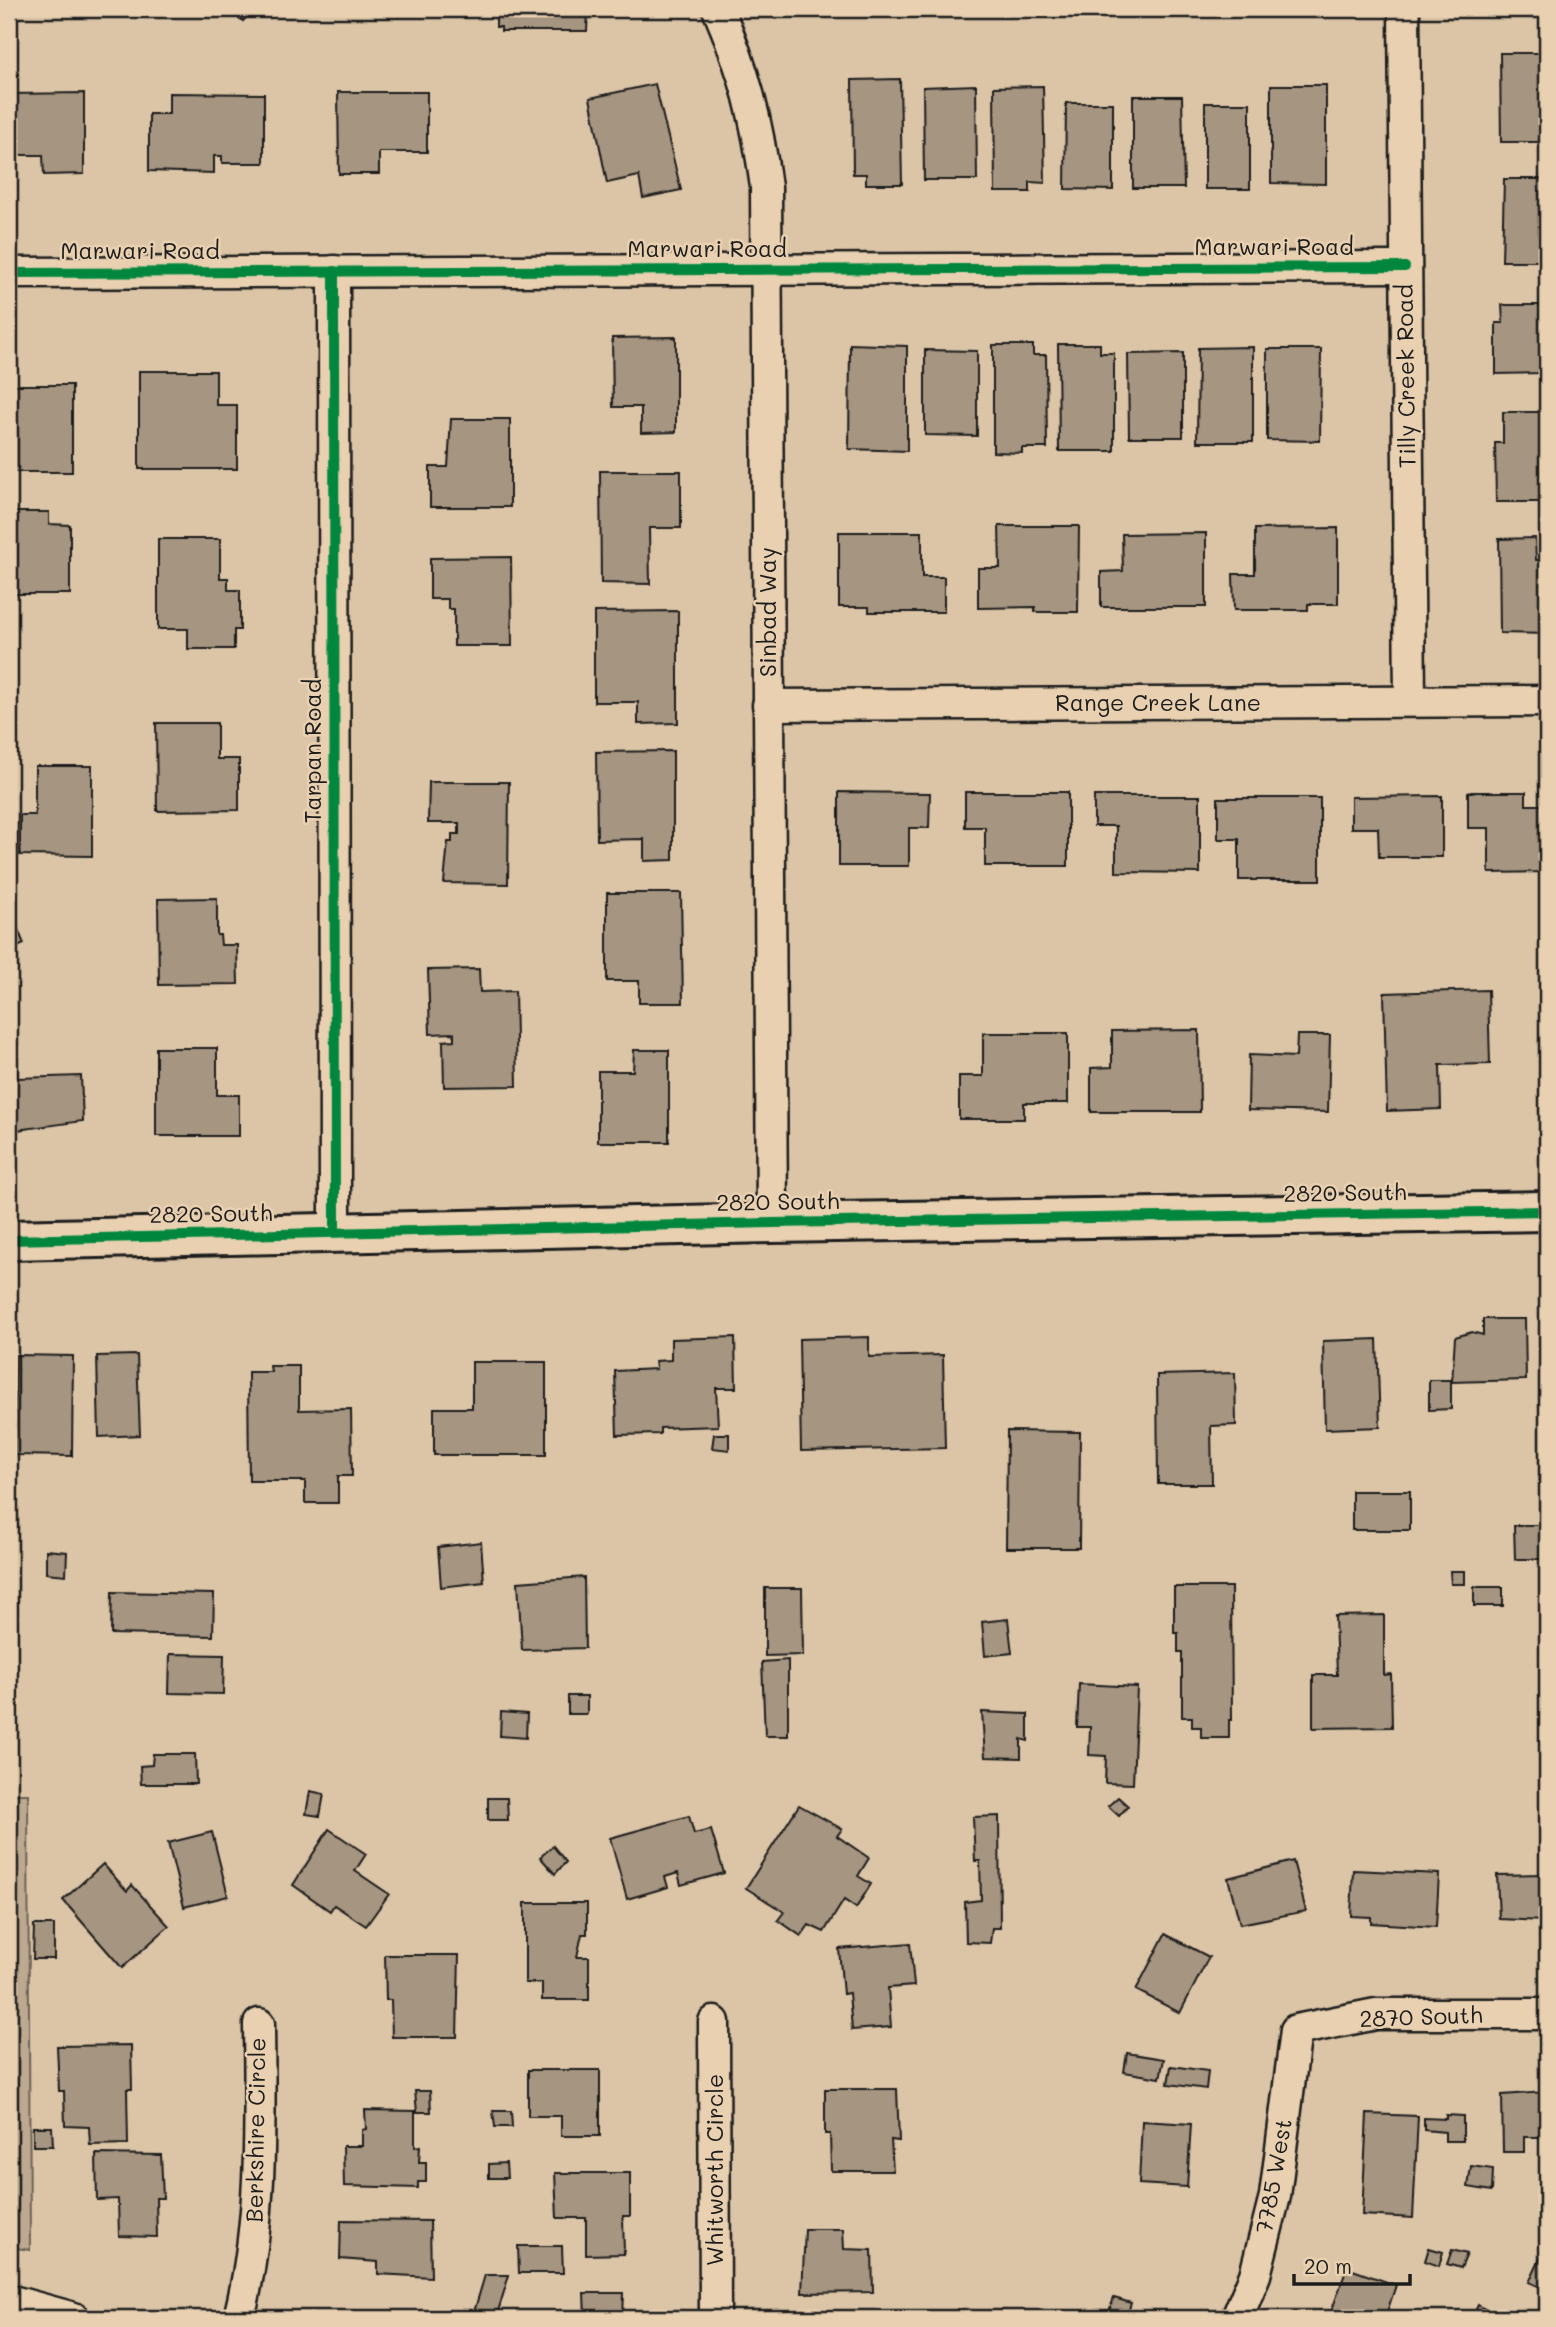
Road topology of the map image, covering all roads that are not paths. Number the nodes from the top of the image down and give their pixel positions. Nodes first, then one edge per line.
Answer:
1 (718, 9) edge
2 (1405, 9) edge
3 (1405, 267) junction
4 (766, 270) junction
5 (334, 271) junction
6 (9, 272) edge
7 (1410, 701) junction
8 (1547, 701) edge
9 (768, 705) junction
10 (1547, 1212) edge
11 (772, 1223) junction
12 (335, 1232) junction
13 (9, 1240) edge
14 (1547, 2014) edge
15 (714, 2022) dead end
16 (259, 2024) dead end
17 (1296, 2030) joint
18 (9, 2300) edge
19 (74, 2318) edge
20 (239, 2318) edge
21 (715, 2318) edge
22 (1237, 2318) edge

1 - 4 street, Sinbad Way
2 - 3 street, Tilly Creek Road
3 - 4 street, Marwari Road
3 - 7 street, Tilly Creek Road
4 - 5 street, Marwari Road
4 - 9 street, Sinbad Way
5 - 6 street, Marwari Road
5 - 12 street, Tarpan Road
7 - 8 street, Range Creek Lane
7 - 9 street, Range Creek Lane
9 - 11 street, Sinbad Way
10 - 11 street, 2820 South
11 - 12 street, 2820 South
12 - 13 street, 2820 South
14 - 17 street, 2870 South
15 - 21 street, Whitworth Circle
16 - 20 street, Berkshire Circle
17 - 22 street, 7785 West
18 - 19 street

